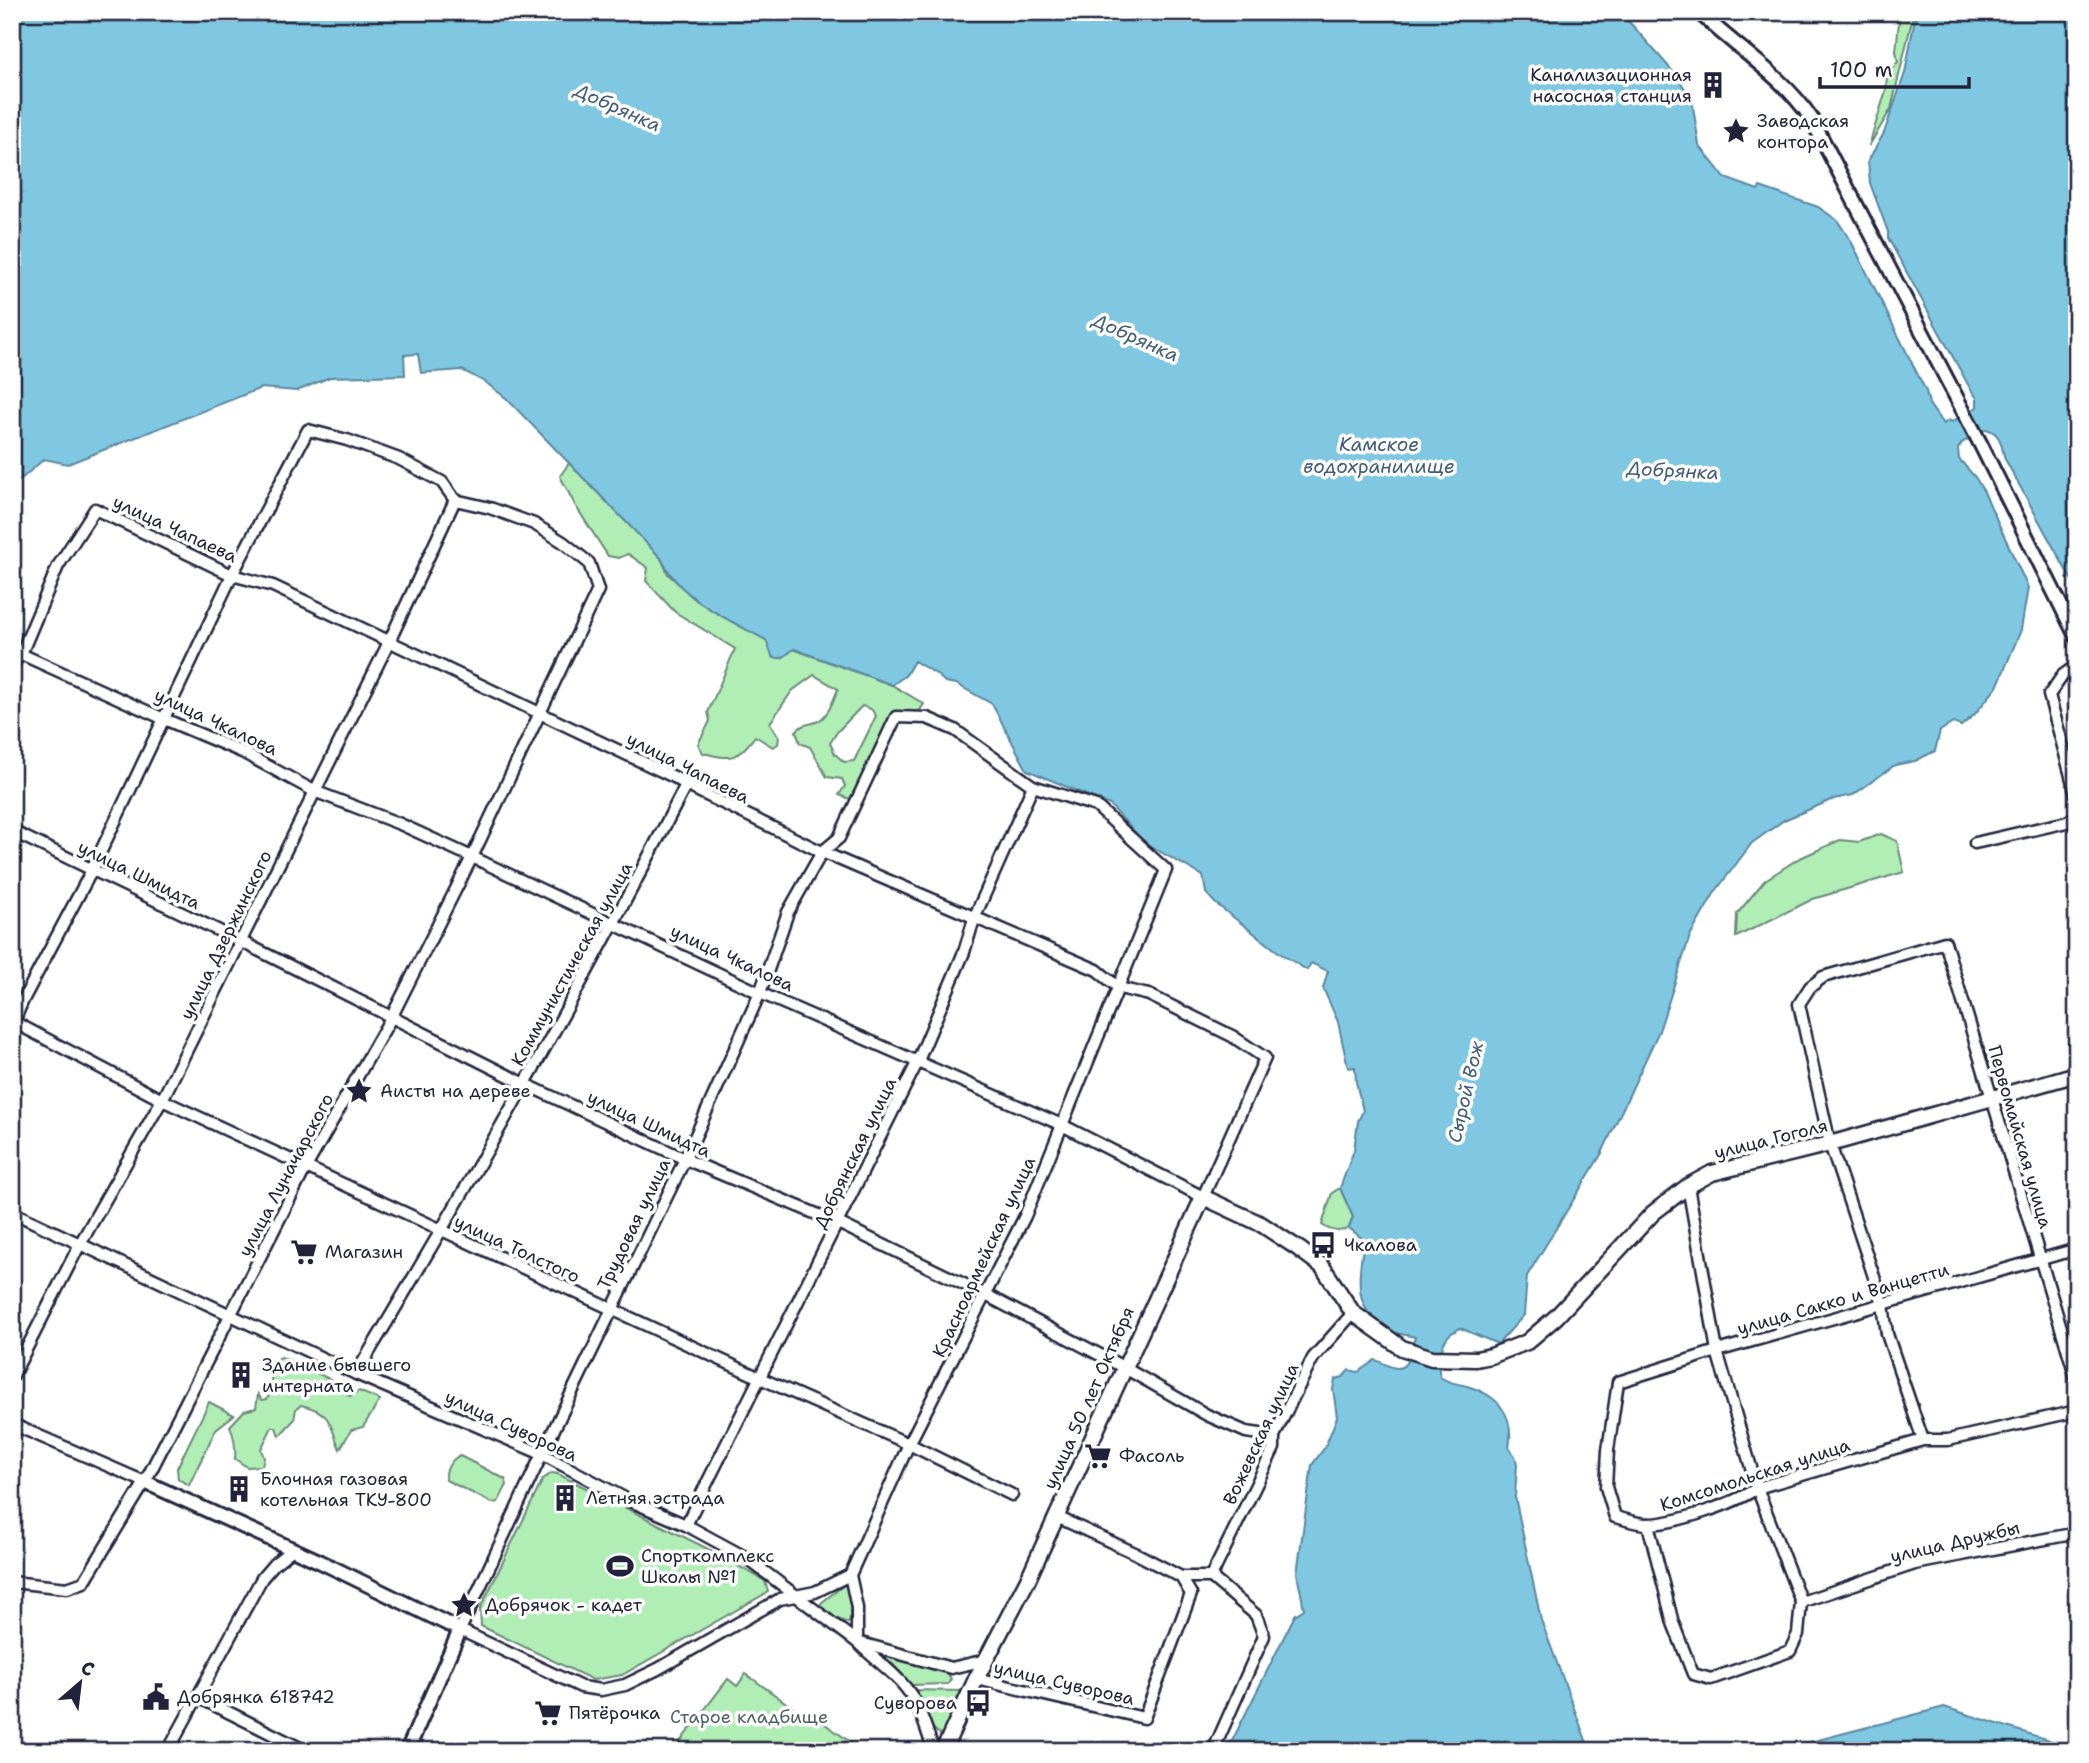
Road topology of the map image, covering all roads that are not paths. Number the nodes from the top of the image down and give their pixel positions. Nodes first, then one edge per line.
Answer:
1 (1699, 12) edge
2 (1721, 12) edge
3 (1709, 22) junction
4 (455, 500) junction
5 (232, 575) junction
6 (2077, 638) edge
7 (389, 642) junction
8 (17, 651) edge
9 (12, 665) edge
10 (2077, 665) edge
11 (538, 713) junction
12 (164, 719) junction
13 (686, 785) junction
14 (1033, 786) junction
15 (314, 790) junction
16 (2077, 798) edge
17 (2077, 816) edge
18 (12, 831) edge
19 (1975, 843) dead end
20 (822, 852) junction
21 (472, 857) junction
22 (92, 870) junction
23 (975, 916) junction
24 (615, 923) junction
25 (240, 941) junction
26 (1119, 988) junction
27 (760, 993) junction
28 (392, 1017) junction
29 (13, 1024) edge
30 (1265, 1058) joint
31 (917, 1063) junction
32 (2077, 1074) edge
33 (525, 1084) junction
34 (1993, 1098) junction
35 (162, 1100) junction
36 (1062, 1125) junction
37 (1830, 1144) junction
38 (685, 1159) junction
39 (306, 1167) junction
40 (1688, 1186) junction
41 (1203, 1197) junction
42 (12, 1212) edge
43 (838, 1223) junction
44 (442, 1232) junction
45 (80, 1244) junction
46 (2077, 1248) edge
47 (2040, 1260) junction
48 (986, 1295) junction
49 (1883, 1304) junction
50 (611, 1310) junction
51 (1353, 1313) junction
52 (229, 1315) junction
53 (1717, 1351) junction
54 (1450, 1360) joint
55 (1123, 1367) junction
56 (356, 1374) junction
57 (12, 1377) edge
58 (760, 1378) junction
59 (2077, 1381) edge
60 (2077, 1410) edge
61 (12, 1424) edge
62 (1274, 1436) junction
63 (1923, 1440) junction
64 (909, 1444) junction
65 (542, 1454) junction
66 (145, 1482) junction
67 (1756, 1488) junction
68 (1012, 1495) dead end
69 (1057, 1517) junction
70 (1648, 1524) junction
71 (686, 1525) junction
72 (2077, 1533) edge
73 (293, 1549) junction
74 (850, 1575) junction
75 (1181, 1577) junction
76 (1211, 1577) junction
77 (12, 1582) edge
78 (793, 1595) junction
79 (1801, 1602) junction
80 (460, 1630) junction
81 (857, 1642) junction
82 (986, 1660) junction
83 (976, 1679) junction
84 (198, 1697) junction
85 (168, 1751) edge
86 (306, 1751) edge
87 (407, 1751) edge
88 (934, 1751) edge
89 (943, 1751) edge
90 (1213, 1751) edge

1 - 3 street
2 - 3 street
3 - 6 street
4 - 5 street
4 - 7 street, улица Дзержинского
4 - 11 street, улица Луначарского
5 - 7 street, улица Чапаева
5 - 8 street, улица Чапаева
5 - 12 street
7 - 11 street, улица Чапаева
7 - 15 street, улица Дзержинского
8 - 9 street
8 - 12 street, улица Чкалова
10 - 16 street
11 - 13 street, улица Чапаева
11 - 21 street, улица Луначарского
12 - 15 street, улица Чкалова
12 - 22 street
13 - 20 street, улица Чапаева
13 - 24 street, Коммунистическая улица
14 - 20 street, Трудовая улица
14 - 23 street, Добрянская улица
14 - 26 street, Красноармейская улица
15 - 21 street, улица Чкалова
15 - 25 street, улица Дзержинского
17 - 19 street
18 - 22 street, улица Шмидта
20 - 23 street, улица Чапаева
20 - 27 street, Трудовая улица
21 - 24 street, улица Чкалова
21 - 28 street, улица Луначарского
22 - 25 street, улица Шмидта
22 - 29 street
23 - 26 street, улица Чапаева
23 - 31 street, Добрянская улица
24 - 27 street, улица Чкалова
24 - 33 street, Коммунистическая улица
25 - 28 street, улица Шмидта
25 - 35 street, улица Дзержинского
26 - 30 street, улица Чапаева
26 - 36 street, Красноармейская улица
27 - 31 street, улица Чкалова
27 - 38 street, Трудовая улица
28 - 33 street, улица Шмидта
28 - 39 street, улица Луначарского
29 - 35 street, улица Толстого
30 - 41 street, улица 50 лет Октября
31 - 36 street, улица Чкалова
31 - 43 street, Добрянская улица
32 - 34 main road, улица Гоголя
33 - 38 street, улица Шмидта
33 - 44 street, Коммунистическая улица
34 - 37 main road, улица Гоголя
34 - 37 street, Первомайская улица
34 - 47 street, Первомайская улица
35 - 39 street, улица Толстого
35 - 45 street, улица Дзержинского
36 - 41 street, улица Чкалова
36 - 48 street, Красноармейская улица
37 - 40 main road, улица Гоголя
37 - 49 street
38 - 43 street, улица Шмидта
38 - 50 street, Трудовая улица
39 - 44 street, улица Толстого
39 - 52 street, улица Луначарского
40 - 53 street
40 - 54 main road, улица Гоголя
41 - 51 main road, улица Чкалова
41 - 55 main road, улица 50 лет Октября
42 - 45 street, улица Суворова
43 - 48 street, улица Шмидта
43 - 58 street, Добрянская улица
44 - 50 street, улица Толстого
44 - 56 street, Коммунистическая улица
45 - 52 street, улица Суворова
45 - 57 street, улица Дзержинского
46 - 47 street, улица Сакко и Ванцетти
47 - 49 street, улица Сакко и Ванцетти
47 - 59 street, Первомайская улица
48 - 55 street, улица Шмидта
48 - 64 street, Красноармейская улица
49 - 53 street, улица Сакко и Ванцетти
49 - 63 street
50 - 58 street, улица Толстого
50 - 65 street, Трудовая улица
51 - 54 main road, улица Чкалова
51 - 62 street, Вожевская улица
52 - 56 street, улица Суворова
52 - 66 street, улица Луначарского
53 - 67 street
53 - 70 street, улица Сакко и Ванцетти
55 - 62 street, улица Шмидта
55 - 69 main road, улица 50 лет Октября
56 - 65 street, улица Суворова
58 - 64 street, улица Толстого
58 - 71 street, Добрянская улица
60 - 63 street, Комсомольская улица
61 - 66 street
62 - 76 street, Вожевская улица
63 - 67 street, Комсомольская улица
64 - 68 street, улица Толстого
64 - 74 street, Красноармейская улица
65 - 71 street, улица Суворова
65 - 80 street, Трудовая улица
66 - 73 street
66 - 77 street, улица Луначарского
67 - 70 street, Комсомольская улица
67 - 79 street
69 - 75 street
69 - 82 main road, улица 50 лет Октября
70 - 79 street
71 - 78 street, улица Суворова
72 - 79 street, улица Дружбы
73 - 80 street
73 - 84 street
74 - 78 street
74 - 81 street
75 - 76 street
75 - 83 street, улица Суворова
76 - 90 street
78 - 80 street
78 - 81 street, улица Суворова
80 - 87 street, Трудовая улица
81 - 82 street, улица Суворова
81 - 88 street
82 - 83 main road, улица 50 лет Октября
83 - 89 main road, улица 50 лет Октября
84 - 85 street
84 - 86 street

